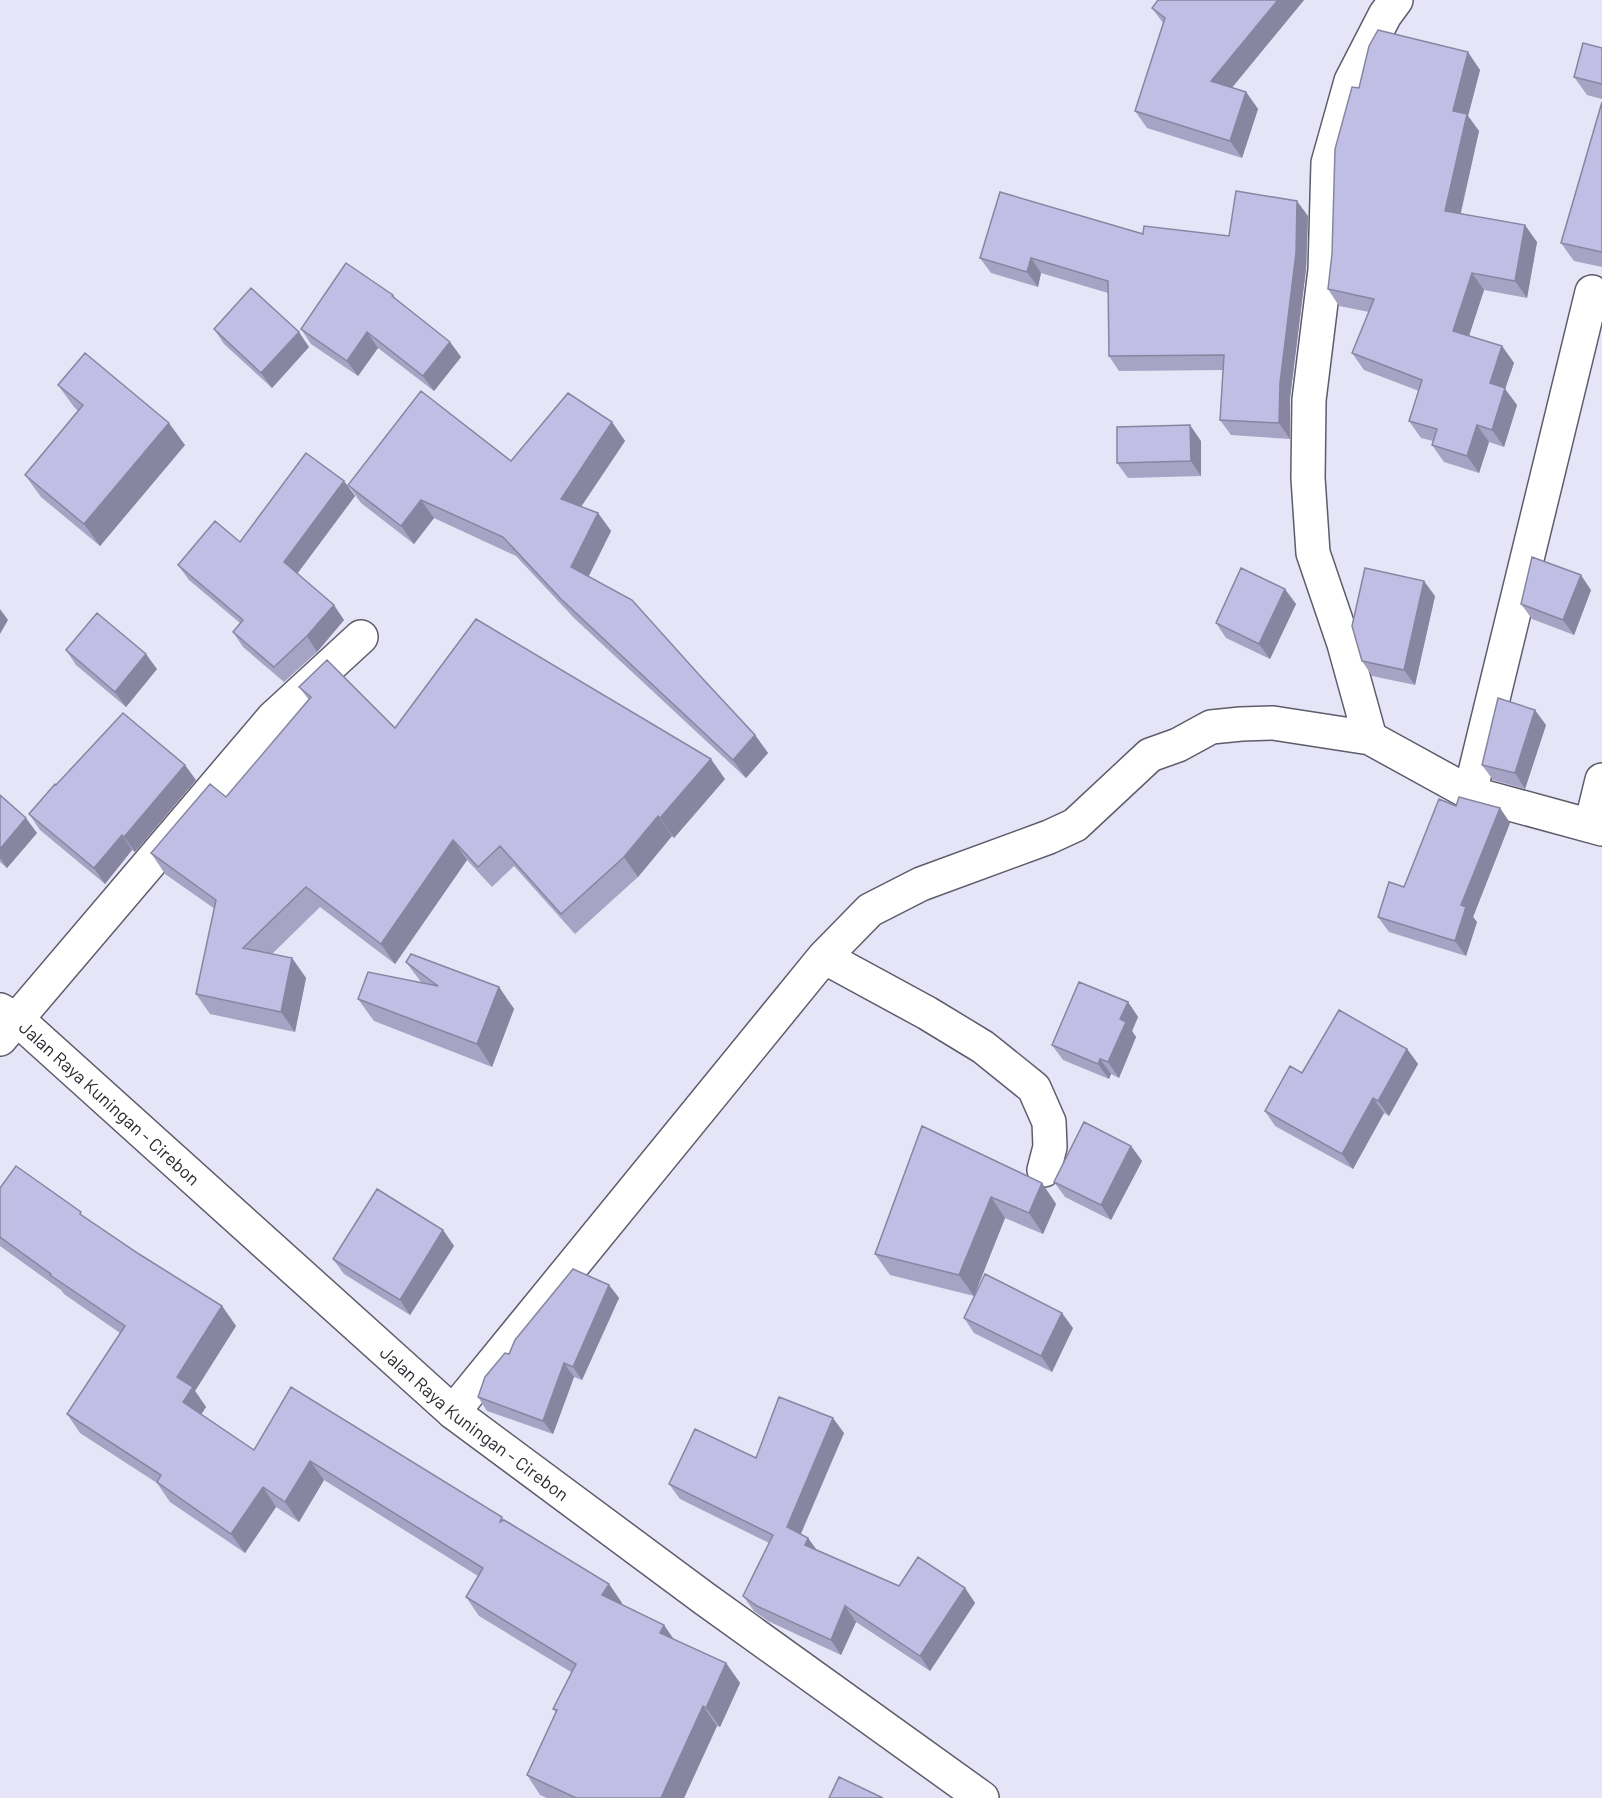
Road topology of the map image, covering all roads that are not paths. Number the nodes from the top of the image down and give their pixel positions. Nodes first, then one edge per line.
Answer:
1 (1396, 0) edge
2 (1592, 292) dead end
3 (361, 637) dead end
4 (1370, 738) junction
5 (1602, 780) edge
6 (1470, 793) junction
7 (1596, 827) edge
8 (824, 957) junction
9 (6, 1023) edge
10 (1044, 1170) dead end
11 (453, 1412) junction
12 (982, 1798) edge

1 - 4 main road
2 - 6 main road
3 - 9 main road
4 - 6 main road
4 - 8 main road
5 - 7 main road
6 - 7 main road
8 - 10 main road
8 - 11 main road
9 - 11 main road, Jalan Raya Kuningan - Cirebon
11 - 12 main road, Jalan Raya Kuningan - Cirebon

